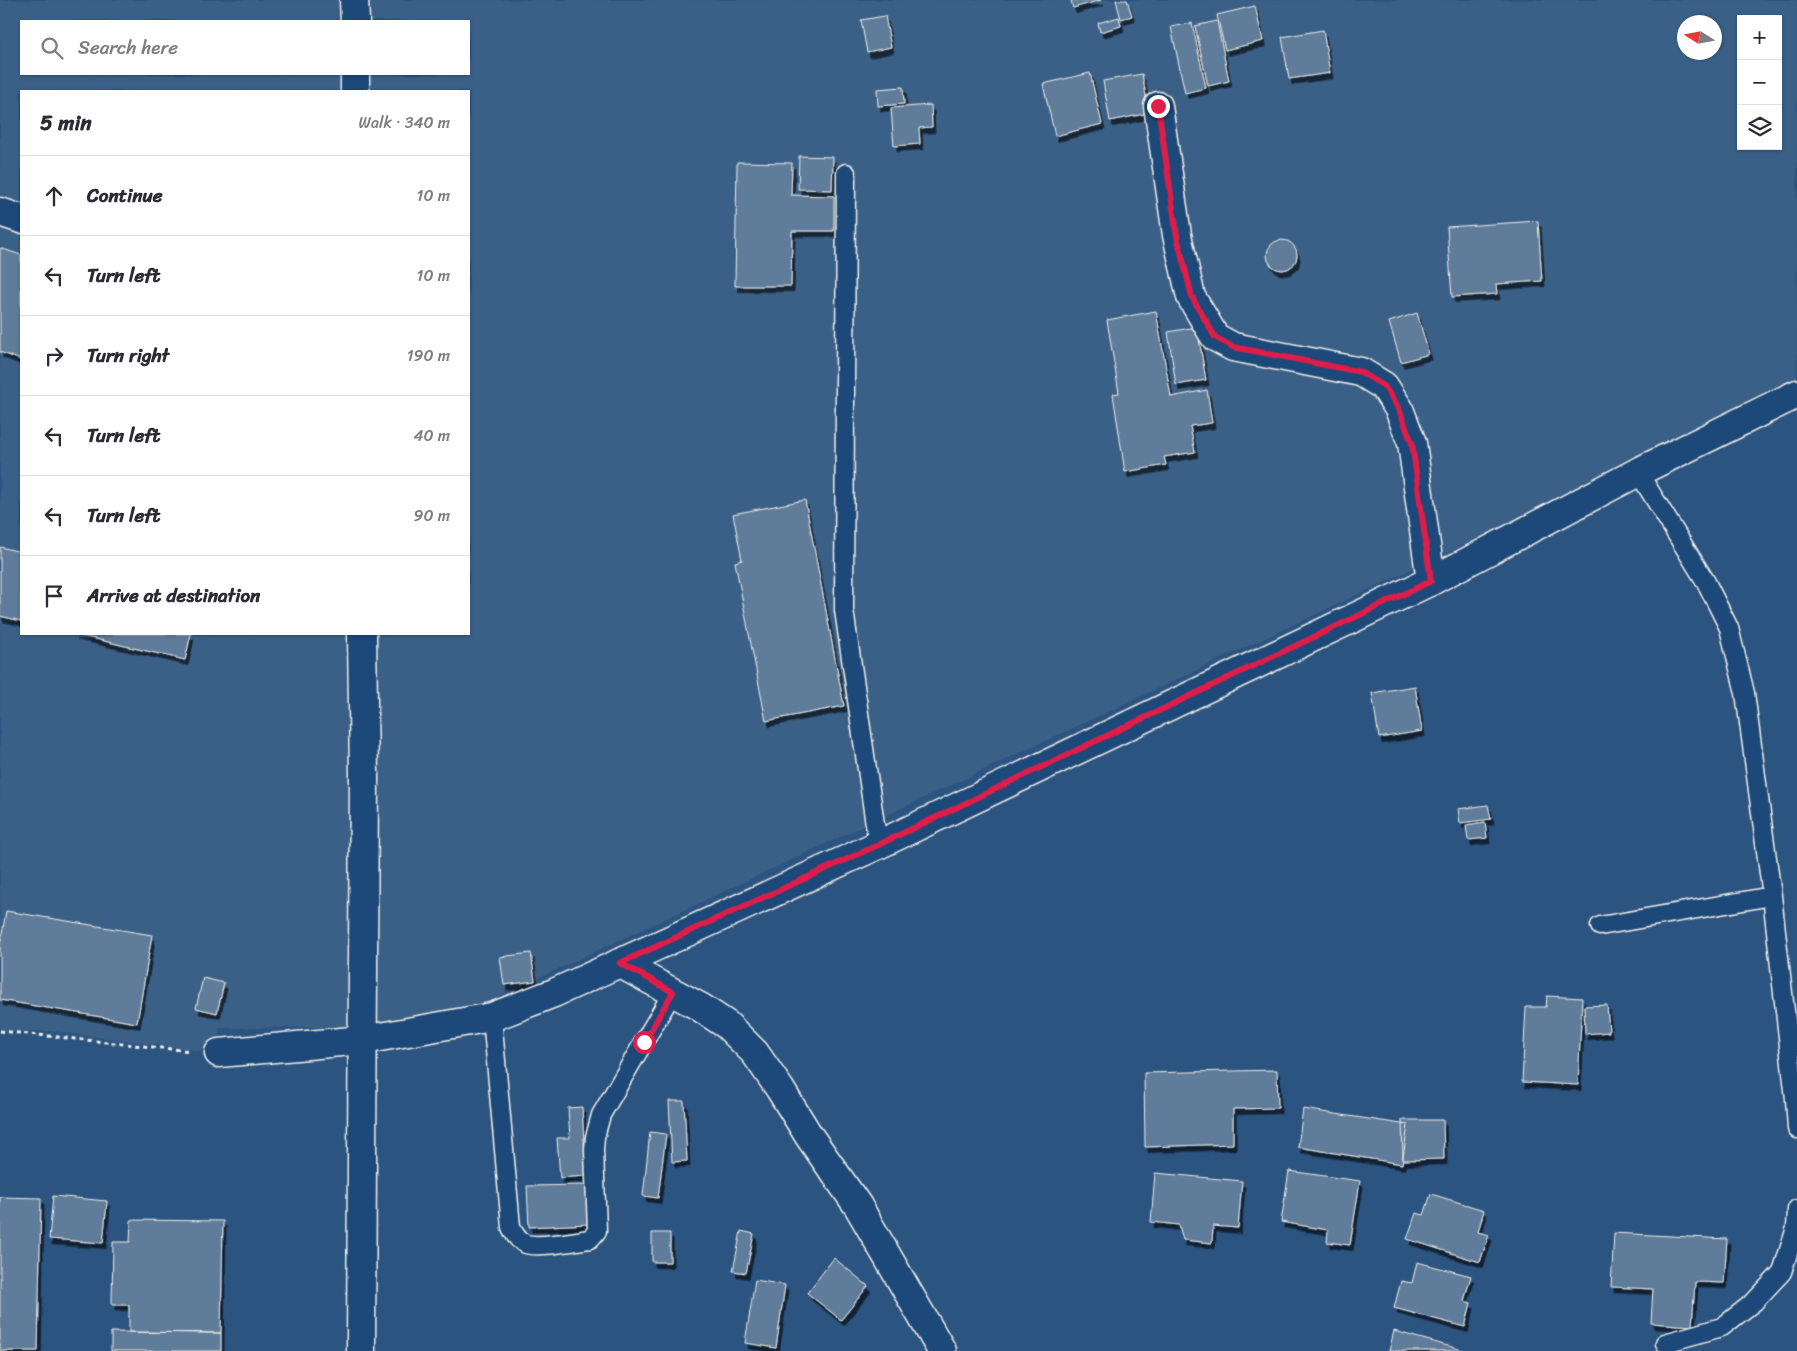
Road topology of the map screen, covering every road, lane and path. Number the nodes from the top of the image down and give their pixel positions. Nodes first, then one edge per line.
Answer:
1 (354, 0) edge
2 (355, 20) edge
3 (355, 75) edge
4 (355, 90) edge
5 (1158, 106) dead end
6 (846, 173) dead end
7 (0, 212) edge
8 (20, 219) edge
9 (1797, 394) edge
10 (1638, 472) junction
11 (1431, 581) junction
12 (362, 635) edge
13 (878, 845) junction
14 (1772, 896) junction
15 (1600, 926) dead end
16 (620, 963) junction
17 (673, 992) junction
18 (492, 1017) junction
19 (0, 1031) edge
20 (363, 1040) junction
21 (219, 1054) joint
22 (1797, 1129) edge
23 (1797, 1209) edge
24 (1665, 1343) dead end
25 (361, 1351) edge
26 (942, 1351) edge

1 - 2 main road
3 - 4 main road
5 - 11 main road
6 - 13 lane
7 - 8 main road
9 - 10 main road
10 - 11 main road
10 - 14 lane
11 - 13 main road
12 - 20 main road
13 - 16 main road
14 - 15 lane
14 - 22 lane
16 - 17 main road
16 - 18 main road
17 - 18 lane
17 - 26 main road
18 - 20 main road
19 - 21 path
20 - 21 main road
20 - 25 main road
23 - 24 lane

